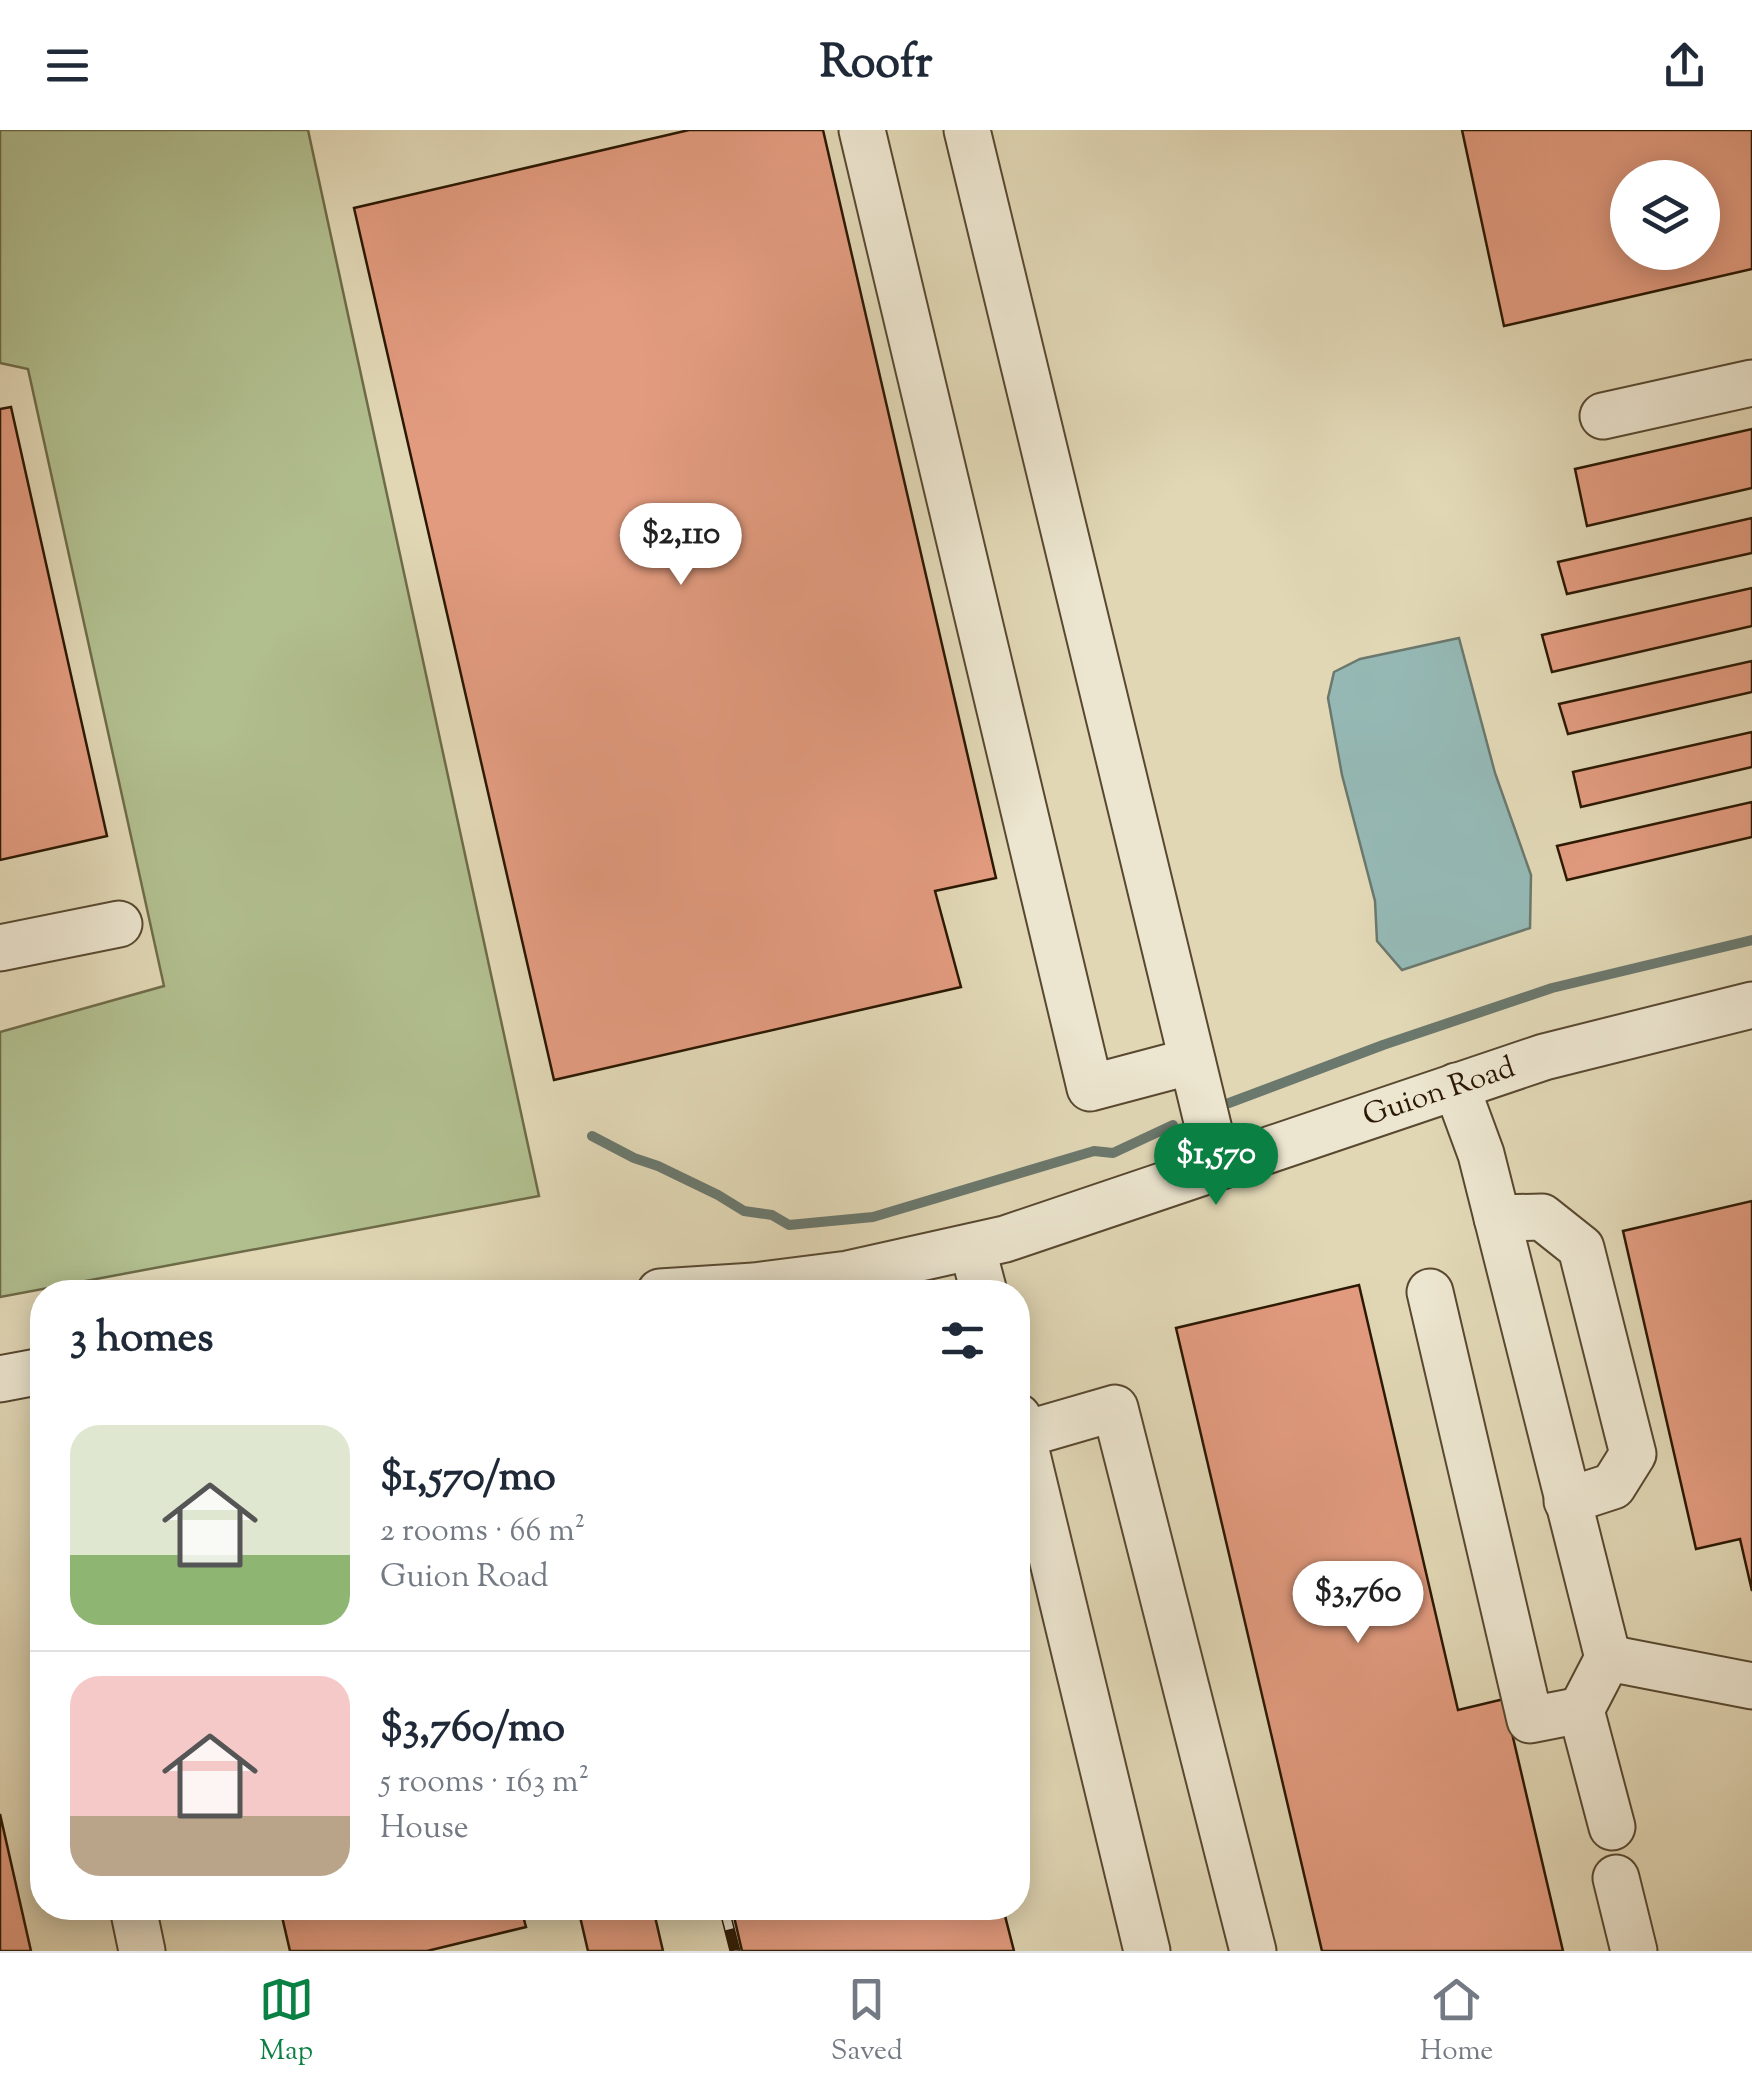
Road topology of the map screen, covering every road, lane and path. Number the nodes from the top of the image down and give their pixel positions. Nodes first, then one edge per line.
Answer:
1 (862, 130) edge
2 (967, 130) edge
3 (1752, 383) edge
4 (1602, 416) dead end
5 (119, 924) dead end
6 (0, 948) edge
7 (1752, 1005) edge
8 (1192, 1061) junction
9 (1456, 1086) junction
10 (1218, 1167) junction
11 (1496, 1218) junction
12 (972, 1248) junction
13 (795, 1280) edge
14 (981, 1280) edge
15 (1430, 1292) dead end
16 (30, 1374) edge
17 (0, 1379) edge
18 (1030, 1424) edge
19 (1030, 1468) edge
20 (1567, 1501) junction
21 (1608, 1658) junction
22 (1752, 1686) edge
23 (1582, 1710) junction
24 (1612, 1827) dead end
25 (1616, 1878) dead end
26 (136, 1920) edge
27 (142, 1951) edge
28 (1146, 1951) edge
29 (1252, 1951) edge
30 (1634, 1951) edge

1 - 8 street
2 - 8 street
3 - 4 street
5 - 6 street
7 - 9 street, Guion Road
8 - 10 street
9 - 10 street, Guion Road
9 - 11 street
10 - 12 street, Guion Road
11 - 20 street
11 - 20 street
12 - 13 street, Guion Road
12 - 14 street
15 - 23 street
16 - 17 street
18 - 29 street
19 - 28 street
20 - 21 street
21 - 22 street
21 - 23 street
23 - 24 street
25 - 30 street
26 - 27 street

